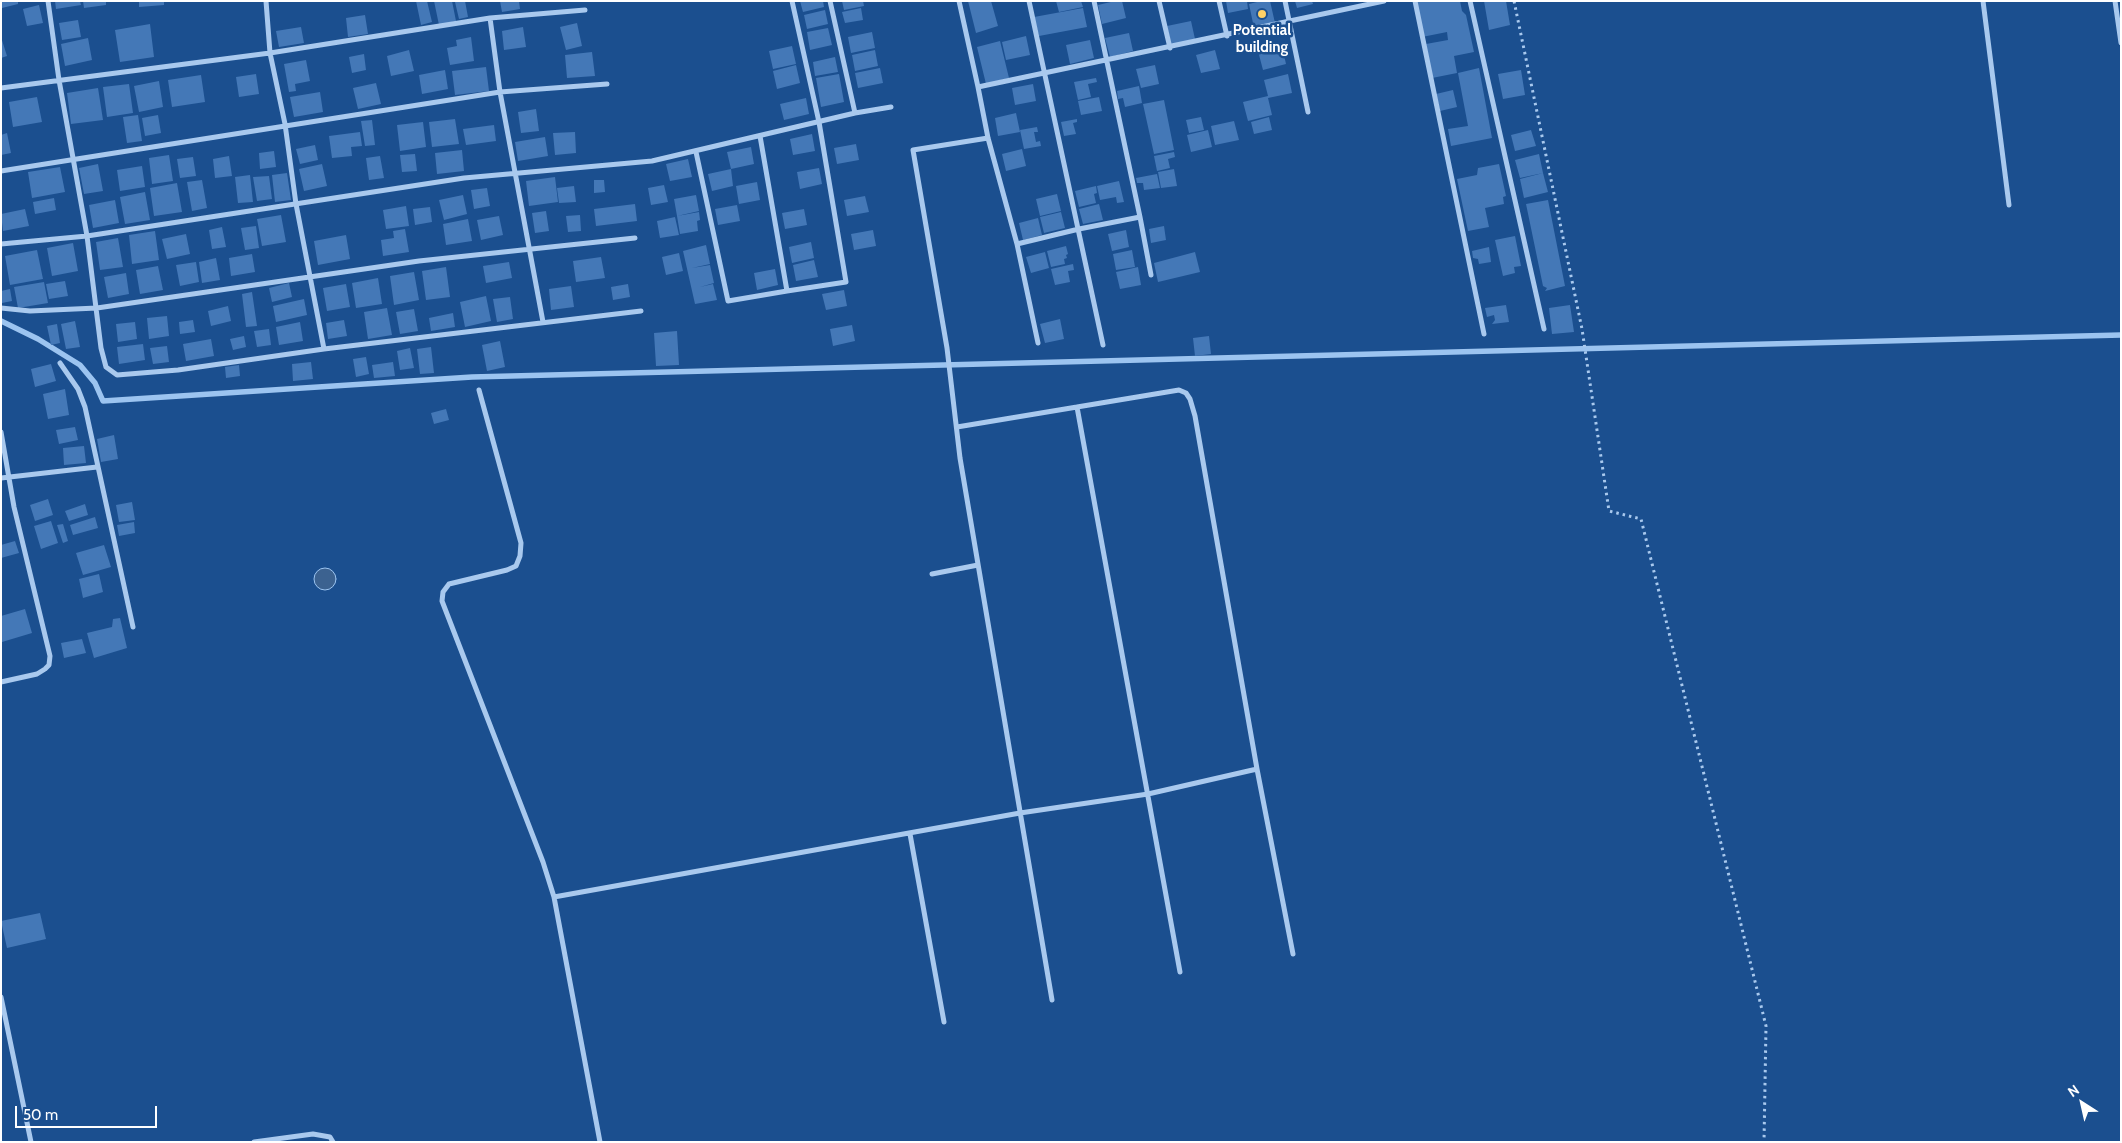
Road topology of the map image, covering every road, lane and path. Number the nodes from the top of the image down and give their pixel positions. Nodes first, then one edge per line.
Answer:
1 (48, 1) edge
2 (266, 1) edge
3 (792, 1) edge
4 (830, 1) edge
5 (960, 1) edge
6 (1029, 1) edge
7 (1094, 1) edge
8 (1158, 1) edge
9 (1219, 1) edge
10 (1285, 1) edge
11 (1347, 1) edge
12 (1384, 1) edge
13 (1415, 1) edge
14 (1470, 1) edge
15 (1514, 1) edge
16 (1983, 1) edge
17 (2115, 1) edge
18 (1349, 9) junction
19 (584, 10) dead end
20 (490, 18) junction
21 (1290, 22) junction
22 (1227, 36) junction
23 (2121, 43) edge
24 (1170, 48) junction
25 (270, 53) junction
26 (1108, 61) junction
27 (1046, 74) junction
28 (59, 80) junction
29 (607, 84) dead end
30 (978, 87) junction
31 (1, 88) edge
32 (500, 92) junction
33 (891, 107) dead end
34 (1308, 112) dead end
35 (855, 113) junction
36 (819, 122) junction
37 (285, 124) junction
38 (760, 136) junction
39 (988, 138) junction
40 (696, 152) junction
41 (74, 159) junction
42 (1, 171) edge
43 (516, 173) junction
44 (296, 204) junction
45 (2009, 205) dead end
46 (1140, 217) junction
47 (1078, 229) junction
48 (87, 236) junction
49 (635, 238) dead end
50 (1, 244) edge
51 (1017, 244) junction
52 (530, 248) junction
53 (1151, 275) dead end
54 (310, 278) junction
55 (787, 291) junction
56 (1, 308) edge
57 (97, 308) junction
58 (641, 311) dead end
59 (543, 322) junction
60 (1544, 329) dead end
61 (1484, 334) dead end
62 (1038, 343) dead end
63 (1103, 345) dead end
64 (324, 348) junction
65 (60, 363) dead end
66 (479, 390) dead end
67 (1077, 407) junction
68 (957, 427) junction
69 (1, 432) edge
70 (97, 467) junction
71 (9, 477) junction
72 (1, 478) edge
73 (978, 565) junction
74 (932, 574) dead end
75 (133, 627) dead end
76 (1, 682) edge
77 (1256, 769) junction
78 (1148, 794) junction
79 (1020, 813) junction
80 (910, 834) junction
81 (554, 896) junction
82 (1293, 954) dead end
83 (1180, 972) dead end
84 (1, 997) edge
85 (1052, 1000) dead end
86 (944, 1022) dead end
87 (31, 1142) edge
88 (254, 1142) edge
89 (333, 1142) edge
90 (600, 1142) edge
91 (1764, 1142) edge

1 - 28 street
2 - 25 street
3 - 36 street
4 - 35 street
5 - 30 street
6 - 27 street
7 - 26 street
8 - 24 street
9 - 22 street
10 - 21 street
11 - 18 street
12 - 18 street
13 - 61 street
14 - 60 street
15 - 91 path
16 - 45 street
17 - 23 street
18 - 21 street
19 - 20 street
20 - 25 street
20 - 32 street
21 - 22 street
21 - 34 street
22 - 24 street
24 - 26 street
25 - 28 street
25 - 37 street
26 - 27 street
26 - 46 street
27 - 30 street
27 - 47 street
28 - 31 street
28 - 41 street
29 - 32 street
30 - 39 street
32 - 37 street
32 - 43 street
33 - 35 street
35 - 36 street
36 - 38 street
36 - 55 street
37 - 41 street
37 - 44 street
38 - 40 street
38 - 55 street
39 - 51 street
39 - 68 street
40 - 43 street
40 - 55 street
41 - 42 street
41 - 48 street
43 - 44 street
43 - 52 street
44 - 48 street
44 - 54 street
46 - 47 street
46 - 53 street
47 - 51 street
47 - 63 street
48 - 50 street
48 - 57 street
49 - 52 street
51 - 62 street
52 - 54 street
52 - 59 street
54 - 57 street
54 - 64 street
56 - 57 street
57 - 64 street
58 - 59 street
59 - 64 street
65 - 70 street
66 - 81 street
67 - 68 street
67 - 77 street
67 - 78 street
68 - 73 street
69 - 71 street
70 - 71 street
70 - 75 street
71 - 72 street
71 - 76 street
73 - 74 street
73 - 79 street
77 - 78 street
77 - 82 street
78 - 79 street
78 - 83 street
79 - 80 street
79 - 85 street
80 - 81 street
80 - 86 street
81 - 90 street
84 - 87 street
88 - 89 street

